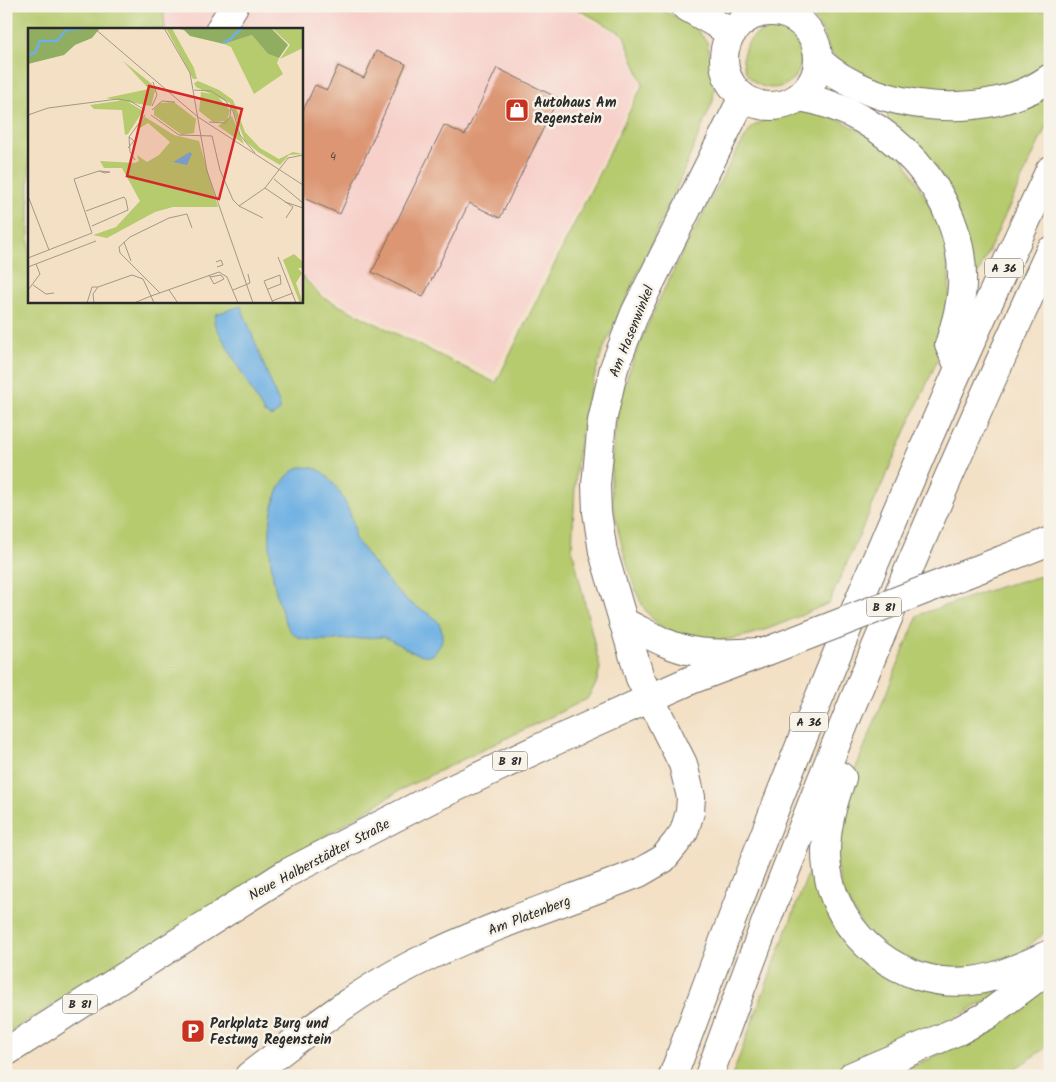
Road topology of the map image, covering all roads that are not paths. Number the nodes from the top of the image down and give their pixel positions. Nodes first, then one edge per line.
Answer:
1 (234, 6) edge
2 (685, 6) edge
3 (784, 10) edge
4 (221, 28) edge
5 (732, 34) junction
6 (818, 60) junction
7 (1050, 78) edge
8 (743, 97) junction
9 (799, 97) junction
10 (1050, 170) edge
11 (1050, 251) edge
12 (959, 367) junction
13 (1050, 542) edge
14 (623, 622) junction
15 (765, 652) junction
16 (650, 698) junction
17 (832, 755) junction
18 (1050, 956) edge
19 (6, 1052) edge
20 (250, 1076) edge
21 (673, 1076) edge
22 (709, 1076) edge
23 (852, 1076) edge

1 - 4 main road
2 - 5 main road
3 - 5 main road
3 - 6 main road
5 - 8 main road
6 - 7 main road
6 - 9 main road
8 - 9 main road
8 - 14 main road, Am Hasenwinkel
9 - 12 main road
10 - 12 main road, A 36
11 - 17 main road, A 36
12 - 21 main road, A 36
13 - 15 main road, B 81, bridge
14 - 15 main road
14 - 16 main road, Am Hasenwinkel
15 - 16 main road, B 81
16 - 19 main road, Neue Halberstädter Straße / B 81
16 - 20 main road, Am Platenberg
17 - 18 main road
17 - 22 main road, A 36
18 - 23 main road

